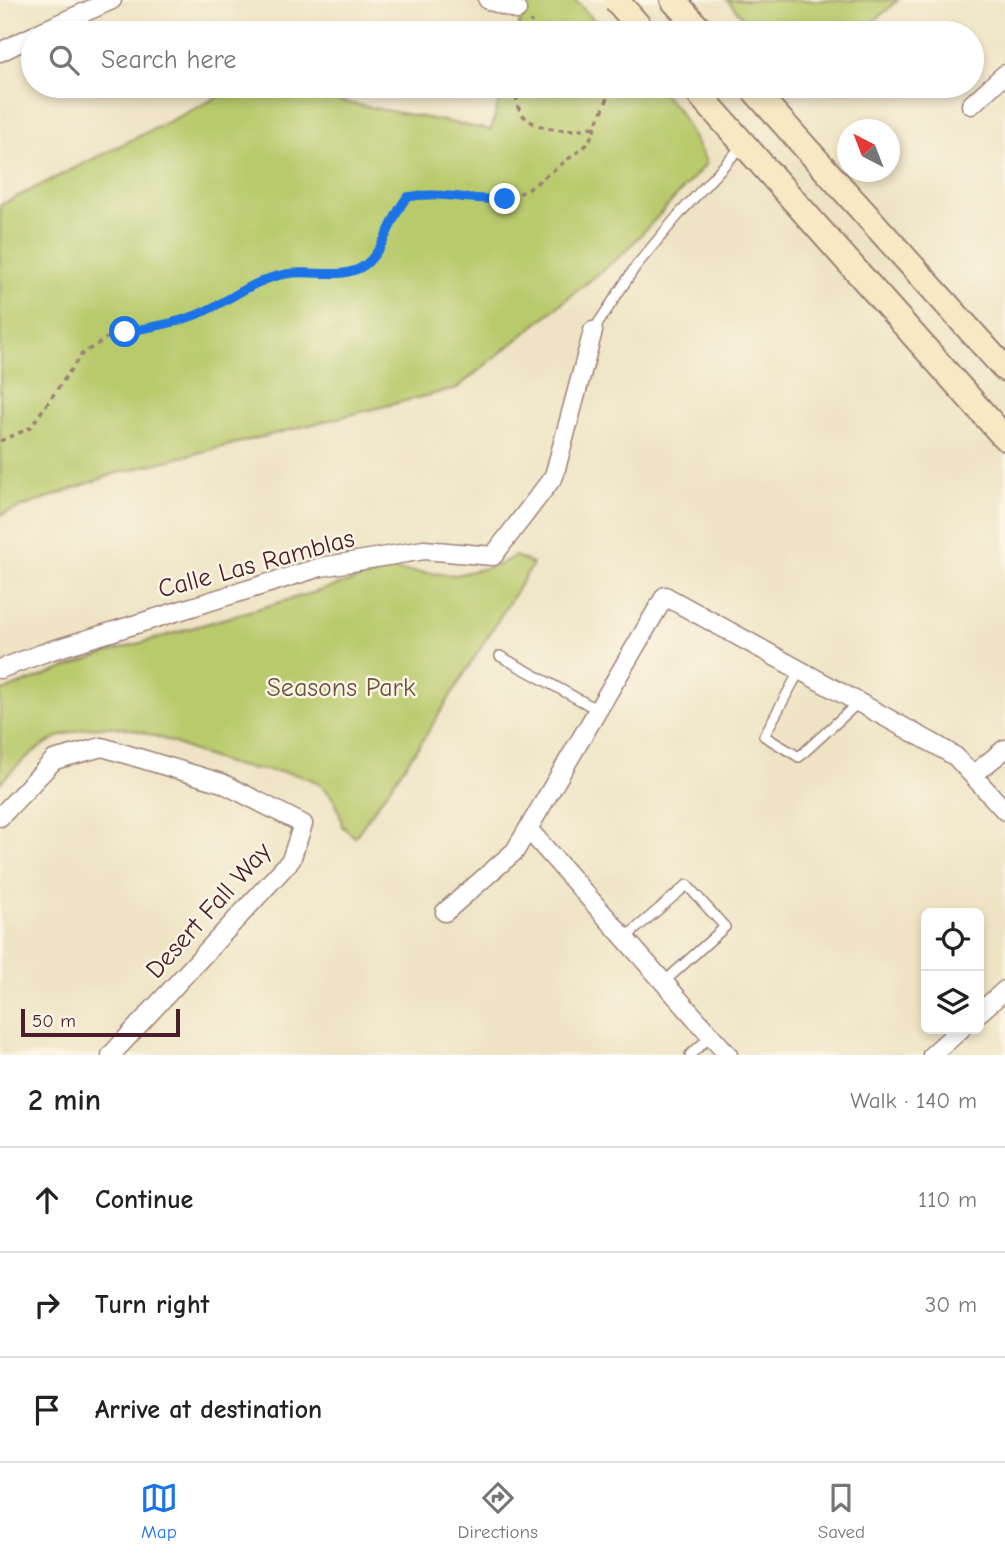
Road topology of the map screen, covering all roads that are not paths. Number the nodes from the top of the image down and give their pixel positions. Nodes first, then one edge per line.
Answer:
1 (112, 0) edge
2 (488, 0) edge
3 (616, 0) edge
4 (673, 0) edge
5 (517, 10) dead end
6 (65, 21) edge
7 (634, 21) edge
8 (692, 21) edge
9 (21, 42) edge
10 (0, 52) edge
11 (1005, 74) edge
12 (984, 93) edge
13 (703, 98) edge
14 (761, 98) edge
15 (979, 98) edge
16 (971, 105) dead end
17 (744, 143) junction
18 (593, 331) joint
19 (1005, 369) edge
20 (1005, 438) edge
21 (500, 656) dead end
22 (0, 669) edge
23 (800, 670) junction
24 (859, 702) junction
25 (598, 710) junction
26 (1005, 750) edge
27 (973, 775) junction
28 (1005, 811) edge
29 (0, 817) edge
30 (529, 830) junction
31 (445, 912) dead end
32 (625, 938) junction
33 (664, 982) junction
34 (1005, 990) edge
35 (984, 1009) edge
36 (955, 1034) edge
37 (712, 1036) junction
38 (111, 1055) edge
39 (690, 1055) edge
40 (728, 1055) edge
41 (932, 1055) edge

1 - 6 street
2 - 5 street
3 - 7 main road, bridge
4 - 8 main road
9 - 10 street
11 - 12 street
13 - 17 main road
14 - 19 main road
15 - 16 street
17 - 18 lane
17 - 20 main road
18 - 22 street, Calle Las Ramblas
21 - 25 lane
23 - 24 street
23 - 24 lane
23 - 25 street
24 - 27 street
25 - 30 street
26 - 27 street
27 - 28 street
29 - 38 street, Desert Fall Way
30 - 31 street
30 - 32 street
32 - 33 street
32 - 33 lane
33 - 37 street
34 - 35 street
36 - 41 street
37 - 39 lane
37 - 40 street

